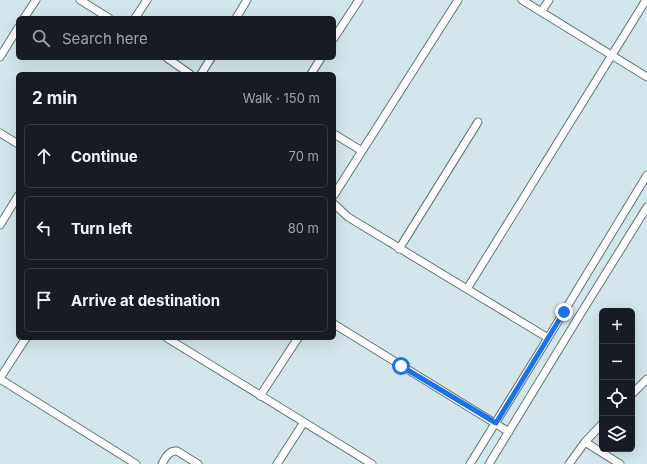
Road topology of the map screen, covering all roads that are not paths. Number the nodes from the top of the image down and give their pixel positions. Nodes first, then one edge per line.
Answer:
1 (36, 0) edge
2 (80, 0) edge
3 (147, 0) edge
4 (248, 0) edge
5 (359, 0) edge
6 (458, 0) edge
7 (522, 0) edge
8 (549, 0) edge
9 (646, 0) edge
10 (541, 12) junction
11 (25, 16) edge
12 (106, 16) edge
13 (136, 16) edge
14 (237, 16) edge
15 (16, 31) edge
16 (336, 35) edge
17 (612, 55) junction
18 (0, 57) edge
19 (170, 60) edge
20 (210, 60) edge
21 (320, 60) edge
22 (187, 72) edge
23 (202, 72) edge
24 (312, 72) edge
25 (647, 77) edge
26 (478, 122) dead end
27 (0, 133) edge
28 (336, 135) edge
29 (16, 143) edge
30 (362, 151) junction
31 (647, 175) edge
32 (336, 192) edge
33 (16, 199) edge
34 (336, 206) edge
35 (647, 207) edge
36 (0, 225) edge
37 (399, 249) junction
38 (466, 289) junction
39 (336, 325) edge
40 (548, 338) junction
41 (25, 340) edge
42 (169, 340) edge
43 (297, 340) edge
44 (0, 378) edge
45 (647, 379) edge
46 (635, 391) edge
47 (260, 396) junction
48 (304, 422) junction
49 (496, 423) junction
50 (599, 427) edge
51 (509, 432) junction
52 (585, 442) junction
53 (136, 464) edge
54 (162, 464) edge
55 (198, 464) edge
56 (277, 464) edge
57 (372, 464) edge
58 (470, 464) edge
59 (489, 464) edge
60 (570, 464) edge
61 (620, 464) edge

1 - 11 lane
2 - 12 lane
3 - 13 lane
4 - 14 lane
5 - 16 lane
6 - 30 lane
7 - 10 lane
8 - 10 lane
9 - 17 lane
10 - 17 lane
15 - 18 lane
17 - 25 lane
17 - 38 lane
19 - 22 lane
20 - 23 lane
21 - 24 lane
26 - 37 lane
27 - 29 lane
28 - 30 lane
30 - 32 lane
31 - 40 lane
33 - 36 lane
34 - 37 lane
35 - 51 lane
37 - 38 lane
38 - 40 lane
39 - 49 lane
40 - 49 lane
41 - 44 lane
42 - 47 lane
43 - 47 lane
44 - 53 lane
45 - 46 lane
47 - 48 lane
48 - 56 lane
48 - 57 lane
49 - 51 lane
49 - 58 lane
50 - 52 lane
51 - 59 lane
52 - 60 lane
52 - 61 lane
54 - 55 lane

